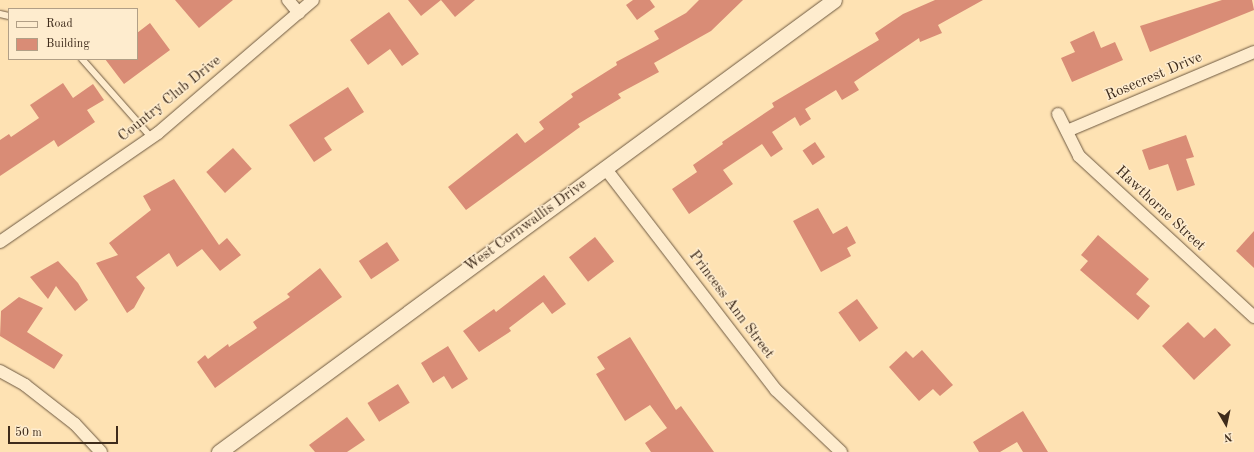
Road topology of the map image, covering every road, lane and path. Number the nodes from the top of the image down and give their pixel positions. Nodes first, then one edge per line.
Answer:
1 (288, 0) edge
2 (314, 0) edge
3 (830, 1) edge
4 (299, 13) junction
5 (1254, 52) edge
6 (83, 60) edge
7 (1058, 114) dead end
8 (1067, 131) junction
9 (152, 138) junction
10 (605, 168) junction
11 (0, 242) edge
12 (1254, 317) edge
13 (0, 371) edge
14 (100, 452) edge
15 (219, 452) edge
16 (841, 452) edge

1 - 4 street
2 - 4 street, Country Club Drive
3 - 10 street, West Cornwallis Drive
4 - 9 street, Country Club Drive
5 - 8 street, Rosecrest Drive
6 - 9 lane
7 - 8 street, Hawthorne Street
8 - 12 street, Hawthorne Street
9 - 11 street, Country Club Drive
10 - 15 street, West Cornwallis Drive
10 - 16 street, Princess Ann Street
13 - 14 street

